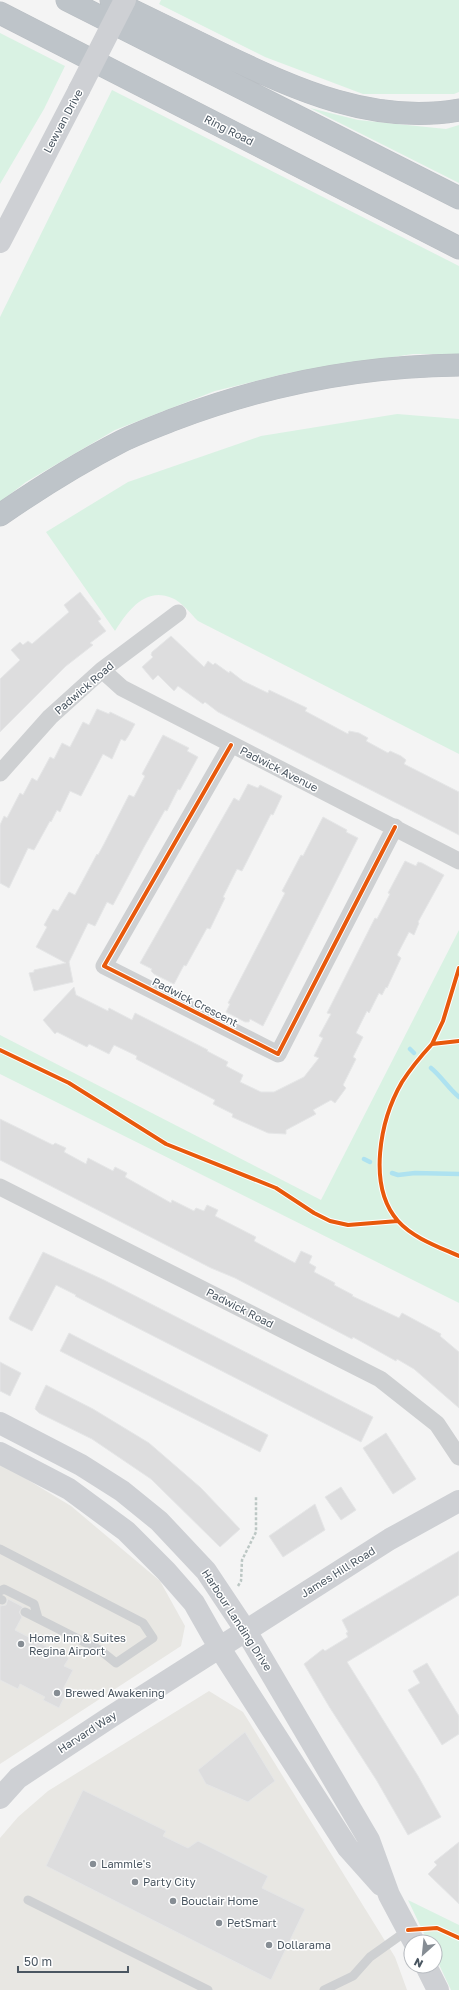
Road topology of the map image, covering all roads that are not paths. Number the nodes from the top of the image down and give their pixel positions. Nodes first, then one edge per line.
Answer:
1 (67, 0) edge
2 (110, 0) edge
3 (125, 0) edge
4 (0, 13) edge
5 (459, 110) edge
6 (459, 198) edge
7 (0, 242) edge
8 (459, 248) edge
9 (459, 365) edge
10 (0, 515) edge
11 (178, 613) dead end
12 (102, 670) junction
13 (231, 745) junction
14 (0, 773) edge
15 (395, 827) junction
16 (459, 861) edge
17 (0, 1187) edge
18 (0, 1424) edge
19 (0, 1453) edge
20 (459, 1457) edge
21 (459, 1502) edge
22 (0, 1549) edge
23 (1, 1597) edge
24 (25, 1612) dead end
25 (38, 1618) junction
26 (246, 1631) junction
27 (219, 1647) junction
28 (0, 1798) edge
29 (389, 1895) junction
30 (28, 1900) dead end
31 (410, 1934) edge
32 (403, 1940) edge
33 (430, 1974) edge
34 (208, 1990) edge
35 (324, 1990) edge
36 (438, 1990) edge

1 - 6 highway
2 - 5 highway
3 - 7 street, Lewvan Drive, bridge
4 - 8 highway, Ring Road
9 - 10 highway
11 - 12 street, Padwick Road
12 - 13 street, Padwick Avenue
12 - 14 street, Padwick Road
13 - 15 street, Padwick Avenue
13 - 15 street, Padwick Crescent
15 - 16 street, Padwick Avenue
17 - 20 street, Padwick Road
18 - 26 street, Harbour Landing Drive
19 - 27 street, Harbour Landing Drive
21 - 26 street, James Hill Road
22 - 25 lane
23 - 25 lane
24 - 25 lane
26 - 27 street, James Hill Road
26 - 29 street, Harbour Landing Drive
27 - 28 street, Harvard Way
27 - 29 street, Harbour Landing Drive
29 - 31 street, Harbour Landing Drive
30 - 34 lane
32 - 35 lane
33 - 36 street

